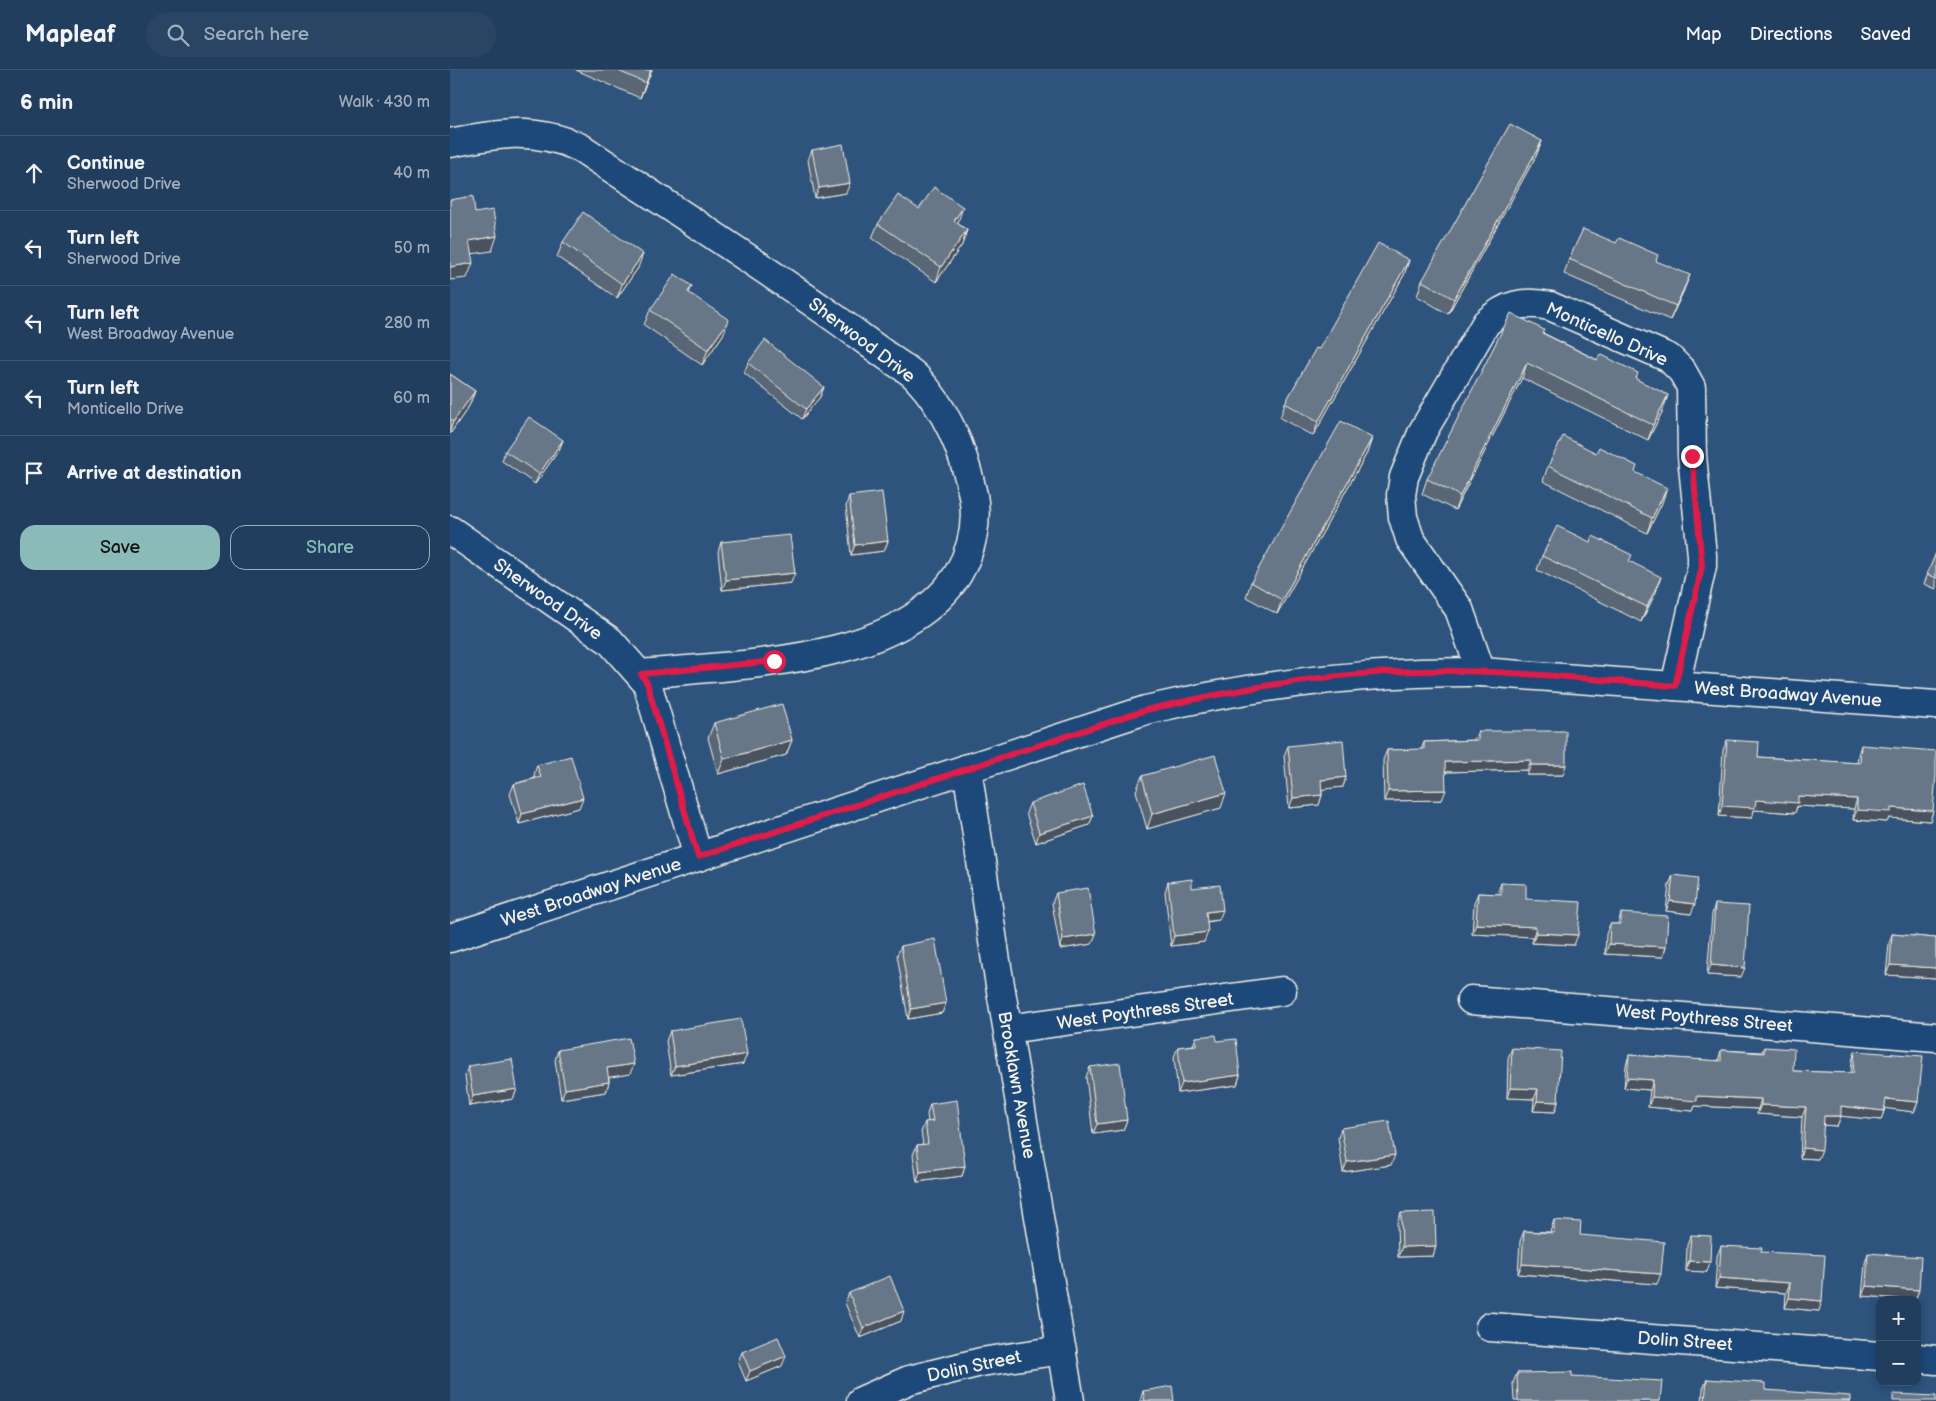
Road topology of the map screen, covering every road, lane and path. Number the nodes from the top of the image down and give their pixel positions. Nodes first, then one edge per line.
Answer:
1 (450, 143) edge
2 (450, 530) edge
3 (1481, 672) junction
4 (641, 674) junction
5 (1675, 686) junction
6 (1936, 705) edge
7 (967, 768) junction
8 (698, 857) junction
9 (450, 938) edge
10 (1282, 991) dead end
11 (1471, 1000) dead end
12 (1008, 1029) junction
13 (1936, 1037) edge
14 (1490, 1327) dead end
15 (1062, 1350) junction
16 (1876, 1356) edge
17 (1921, 1358) edge
18 (1936, 1360) edge
19 (861, 1401) edge
20 (1070, 1401) edge

1 - 4 street, Sherwood Drive
2 - 4 street, Sherwood Drive
3 - 5 street, West Broadway Avenue
3 - 5 street, Monticello Drive
3 - 7 street, West Broadway Avenue
4 - 8 street, Sherwood Drive
5 - 6 street, West Broadway Avenue
7 - 8 street, West Broadway Avenue
7 - 12 street, Brooklawn Avenue
8 - 9 street, West Broadway Avenue
10 - 12 street, West Poythress Street
11 - 13 street, West Poythress Street
12 - 15 street, Brooklawn Avenue
14 - 16 street, Dolin Street
15 - 19 street, Dolin Street
15 - 20 street, Brooklawn Avenue
17 - 18 street

